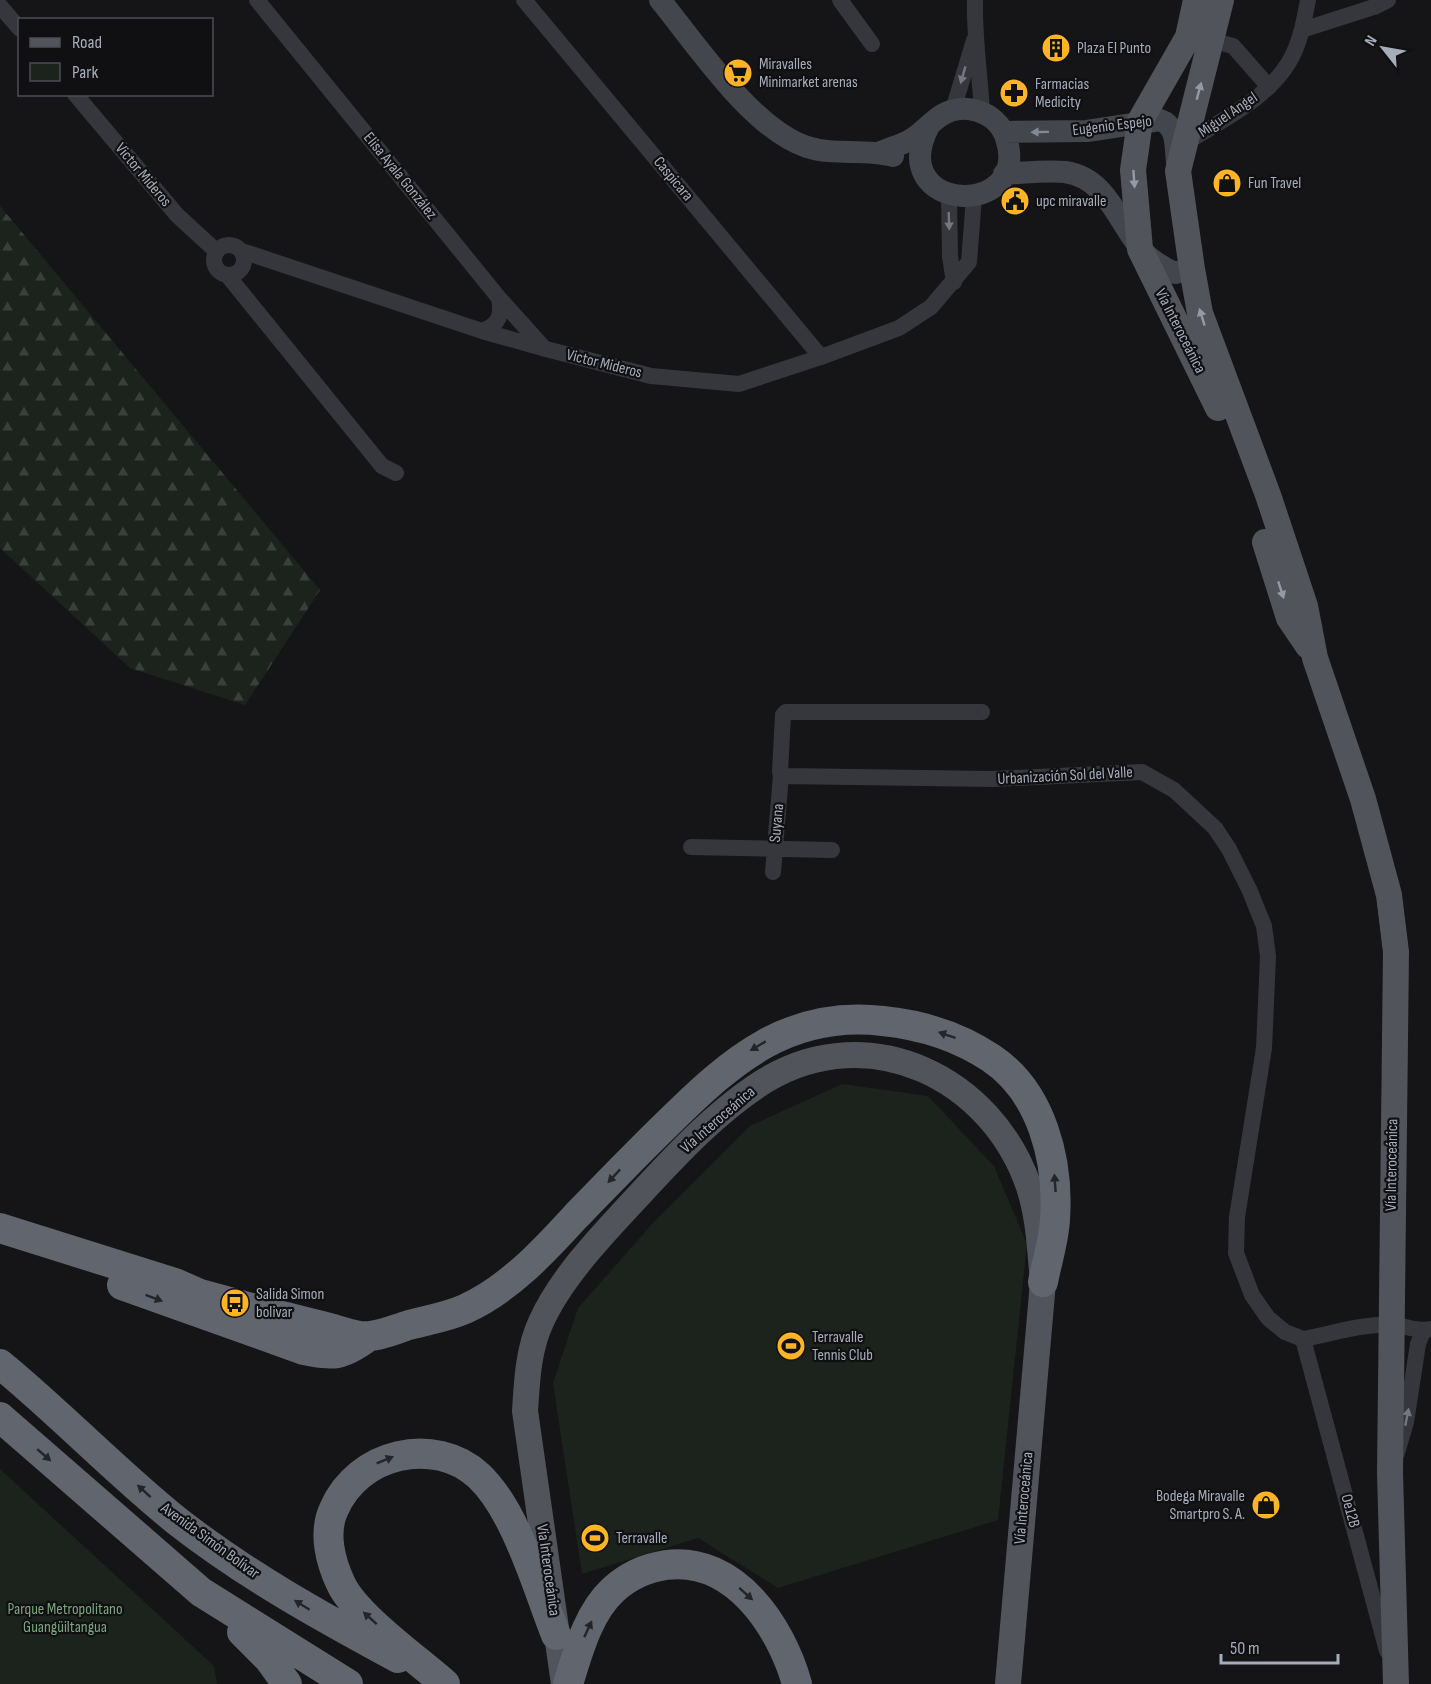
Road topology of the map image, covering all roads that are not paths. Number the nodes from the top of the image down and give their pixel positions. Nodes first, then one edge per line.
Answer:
1 (257, 0) edge
2 (524, 0) edge
3 (660, 0) edge
4 (840, 0) edge
5 (975, 0) edge
6 (1196, 0) edge
7 (1221, 0) edge
8 (1308, 0) edge
9 (1388, 0) edge
10 (0, 6) edge
11 (18, 27) edge
12 (1302, 30) junction
13 (1188, 35) junction
14 (974, 40) junction
15 (1213, 40) junction
16 (872, 44) dead end
17 (1269, 87) junction
18 (77, 96) edge
19 (953, 110) junction
20 (982, 112) junction
21 (1140, 121) junction
22 (929, 126) junction
23 (1004, 132) junction
24 (1187, 142) junction
25 (881, 152) junction
26 (922, 166) junction
27 (1178, 171) junction
28 (1004, 174) junction
29 (948, 195) junction
30 (974, 197) junction
31 (1140, 249) junction
32 (216, 251) junction
33 (242, 251) junction
34 (1192, 269) junction
35 (228, 276) junction
36 (954, 282) junction
37 (499, 298) junction
38 (482, 331) junction
39 (546, 350) junction
40 (821, 357) junction
41 (396, 473) dead end
42 (1315, 658) junction
43 (982, 712) dead end
44 (781, 775) junction
45 (692, 847) dead end
46 (775, 849) junction
47 (832, 850) dead end
48 (773, 872) dead end
49 (0, 1228) edge
50 (0, 1245) edge
51 (1042, 1282) junction
52 (1393, 1325) junction
53 (1427, 1330) edge
54 (368, 1337) junction
55 (1303, 1339) junction
56 (0, 1353) edge
57 (0, 1364) edge
58 (31, 1389) junction
59 (0, 1417) edge
60 (1390, 1473) junction
61 (201, 1592) junction
62 (556, 1635) junction
63 (287, 1684) edge
64 (348, 1684) edge
65 (445, 1684) edge
66 (566, 1684) edge
67 (797, 1684) edge
68 (1008, 1684) edge
69 (1396, 1684) edge

1 - 37 street, Elisa Ayala González
2 - 40 street, Caspicara
3 - 25 street
4 - 16 street
5 - 14 street
6 - 13 main road, Vía Interoceánica
7 - 15 main road, Vía Interoceánica
8 - 12 street, Miguel Angel
9 - 12 street
10 - 11 street
12 - 17 street, Miguel Angel
13 - 15 street, Miguel Angel
13 - 21 main road, Vía Interoceánica
14 -> 19 street
14 - 20 street
15 - 17 street, Miguel Angel
24 -> 15 main road, Vía Interoceánica
17 - 24 street, Miguel Angel
18 - 32 street, Victor Mideros
19 - 20 street
19 - 22 street
20 - 23 street
21 -> 23 street, Eugenio Espejo
21 - 27 street, Eugenio Espejo
21 -> 31 main road, Vía Interoceánica
22 - 25 street
22 - 26 street
23 - 28 street
24 - 27 main road, Vía Interoceánica
25 - 26 street
26 - 29 street
27 - 34 main road, Vía Interoceánica
28 - 30 street
28 - 31 street
29 - 30 street
29 -> 36 street
30 - 36 street, Victor Mideros
31 - 34 street
31 -> 42 main road, Vía Interoceánica
32 - 33 street, Victor Mideros
32 - 35 street, Victor Mideros
33 - 35 street
33 - 38 street, Victor Mideros
42 -> 34 main road, Vía Interoceánica
35 - 41 street
36 - 40 street, Victor Mideros
37 - 38 street
37 - 39 street, Elisa Ayala González
38 - 39 street, Victor Mideros
39 - 40 street, Victor Mideros
42 - 52 main road, Vía Interoceánica
43 - 44 street
44 - 46 street, Suyana
44 - 55 street, Urbanización Sol del Valle
45 - 46 street
46 - 47 street
46 - 48 street, Suyana
49 - 54 highway
50 -> 54 highway
51 -> 54 highway
51 - 62 main road, Vía Interoceánica
51 - 68 main road, Vía Interoceánica
52 - 53 street
52 - 55 street
52 - 60 main road, Vía Interoceánica
60 -> 53 street
55 - 69 street, Oe12B
56 - 58 highway
57 - 58 highway, Avenida Simón Bolívar
65 -> 58 highway, Avenida Simón Bolívar
59 -> 61 highway
60 - 69 main road, Vía Interoceánica
61 - 63 highway
61 - 64 highway
65 -> 62 highway
62 - 66 main road, Vía Interoceánica
66 -> 67 highway

